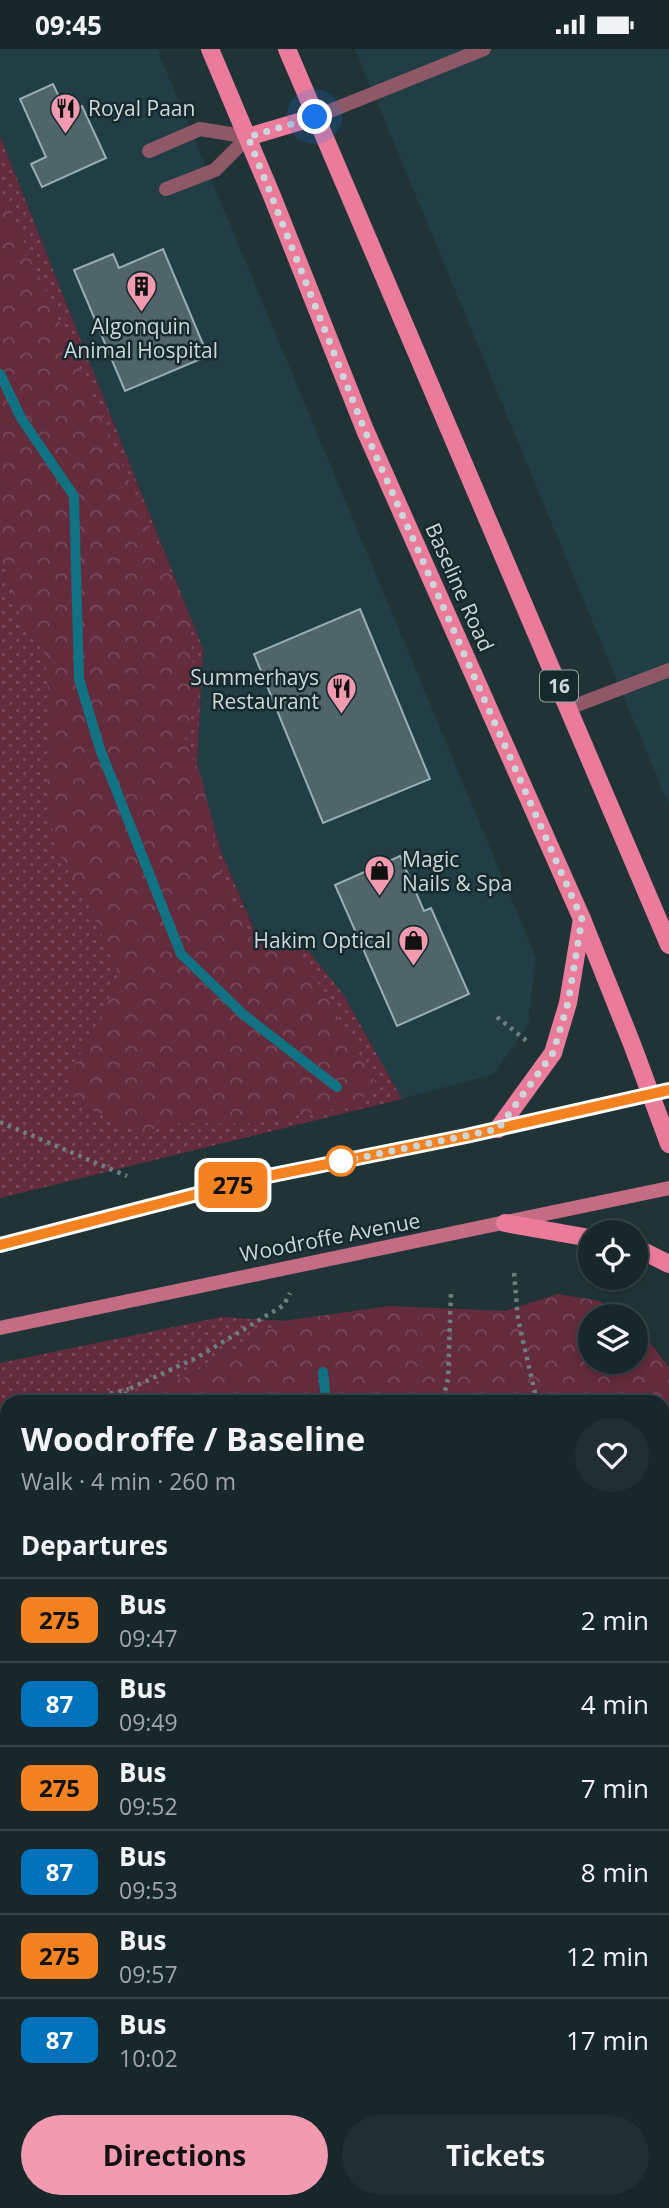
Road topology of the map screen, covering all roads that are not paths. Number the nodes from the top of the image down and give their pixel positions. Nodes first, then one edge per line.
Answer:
1 (210, 49) edge
2 (286, 49) edge
3 (484, 49) edge
4 (315, 117) junction
5 (248, 137) junction
6 (149, 151) dead end
7 (166, 189) dead end
8 (669, 670) edge
9 (569, 708) junction
10 (642, 879) junction
11 (669, 909) edge
12 (582, 919) junction
13 (669, 945) edge
14 (669, 1090) edge
15 (651, 1094) junction
16 (498, 1129) junction
17 (669, 1144) edge
18 (669, 1188) edge
19 (505, 1223) junction
20 (578, 1236) edge
21 (0, 1245) edge
22 (648, 1254) edge
23 (669, 1264) edge
24 (0, 1328) edge

1 - 5 main road, Baseline Road
2 - 4 main road, 16
3 - 4 street
4 - 5 main road
4 - 9 main road, 16
5 - 6 street
5 - 7 street
5 - 12 main road, Baseline Road
8 - 9 street
9 - 10 main road, 16
10 - 11 main road
10 - 13 main road, 16
12 - 15 main road, Baseline Road
12 - 16 main road
14 - 15 main road
15 - 16 main road
15 - 17 main road, Baseline Road
16 - 21 main road
18 - 19 main road, Woodroffe Avenue
19 - 20 main road
19 - 24 main road, Woodroffe Avenue
22 - 23 main road

